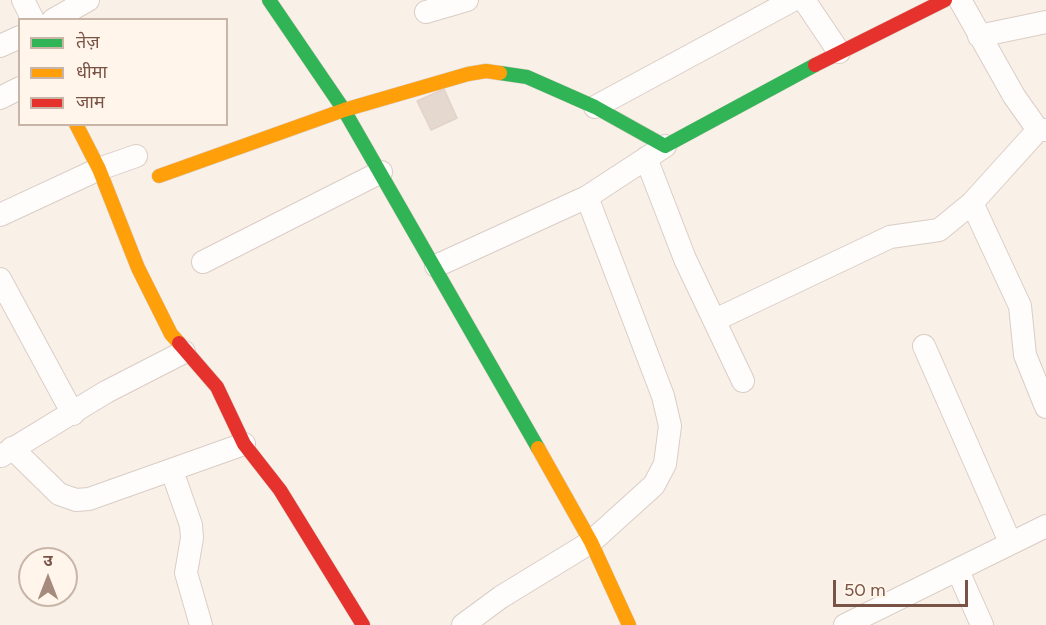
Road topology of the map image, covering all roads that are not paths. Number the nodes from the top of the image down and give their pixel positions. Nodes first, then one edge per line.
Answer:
1 (23, 0) edge
2 (88, 0) edge
3 (269, 0) edge
4 (466, 0) edge
5 (793, 0) edge
6 (804, 0) edge
7 (945, 0) edge
8 (960, 0) edge
9 (426, 12) dead end
10 (32, 18) edge
11 (56, 18) edge
12 (1046, 22) edge
13 (979, 36) junction
14 (18, 38) edge
15 (0, 46) edge
16 (839, 52) junction
17 (18, 89) edge
18 (0, 98) edge
19 (595, 107) junction
20 (345, 110) junction
21 (77, 126) edge
22 (1042, 130) edge
23 (655, 152) junction
24 (136, 156) dead end
25 (99, 169) junction
26 (381, 172) junction
27 (159, 176) dead end
28 (588, 197) junction
29 (972, 203) junction
30 (0, 215) edge
31 (203, 262) dead end
32 (436, 266) junction
33 (0, 279) edge
34 (715, 320) junction
35 (924, 346) dead end
36 (184, 352) junction
37 (743, 381) dead end
38 (1046, 407) edge
39 (73, 414) junction
40 (244, 444) junction
41 (6, 452) edge
42 (172, 471) junction
43 (1046, 526) edge
44 (591, 542) junction
45 (1010, 542) junction
46 (958, 571) junction
47 (201, 625) edge
48 (363, 625) edge
49 (463, 625) edge
50 (629, 625) edge
51 (845, 625) edge
52 (982, 625) edge

1 - 10 street
2 - 11 street
3 - 20 street
4 - 9 street
5 - 19 street
6 - 16 street
7 - 16 street
8 - 13 street
12 - 13 street
13 - 22 street
14 - 15 street
16 - 23 street
17 - 18 street
19 - 20 street
19 - 23 street
20 - 26 street
20 - 27 street
21 - 25 street
22 - 29 street
23 - 28 street
23 - 34 street
24 - 25 street
25 - 30 street
25 - 36 street
26 - 31 street
26 - 32 street
28 - 32 street
28 - 44 street
29 - 34 street
29 - 38 street
32 - 44 street
33 - 39 street
34 - 37 street
35 - 45 street
36 - 39 street
36 - 40 street
39 - 41 street
40 - 42 street
40 - 48 street
41 - 42 street
42 - 47 street
43 - 45 street
44 - 49 street
44 - 50 street
45 - 46 street
46 - 51 street
46 - 52 street

